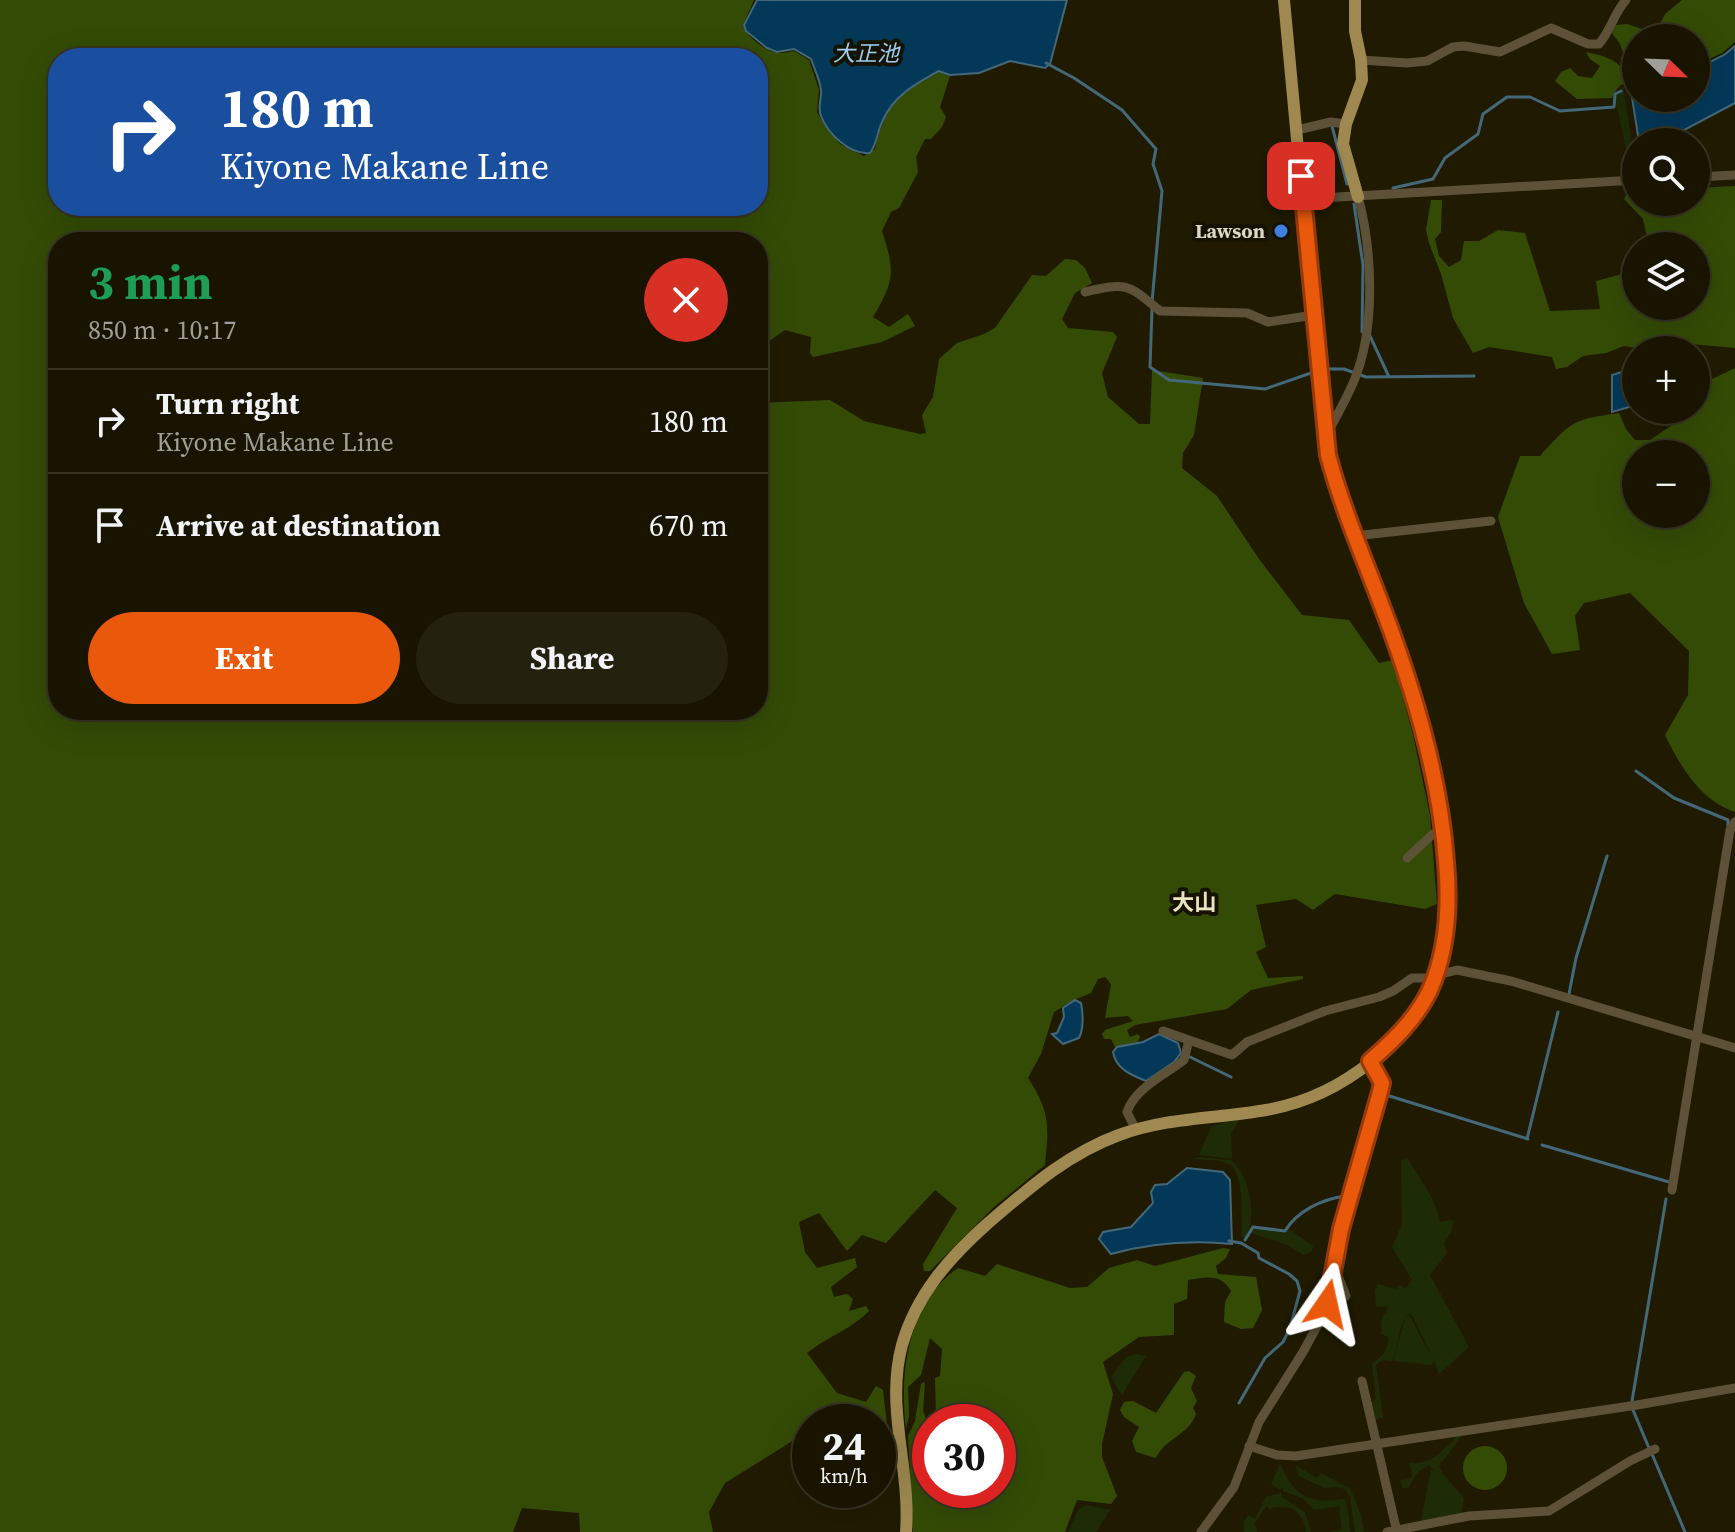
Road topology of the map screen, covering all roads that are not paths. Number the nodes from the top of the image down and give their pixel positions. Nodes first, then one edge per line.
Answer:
1 (1284, 0) edge
2 (1355, 0) edge
3 (1626, 0) edge
4 (1361, 60) junction
5 (1346, 124) junction
6 (1297, 130) junction
7 (1735, 175) edge
8 (1710, 176) edge
9 (1622, 181) edge
10 (1358, 197) junction
11 (1303, 199) junction
12 (1085, 292) dead end
13 (1314, 315) junction
14 (1326, 437) junction
15 (1491, 521) dead end
16 (1354, 536) junction
17 (1735, 822) edge
18 (1443, 829) junction
19 (1407, 858) dead end
20 (1437, 974) junction
21 (1163, 1031) dead end
22 (1694, 1036) junction
23 (1189, 1040) junction
24 (1735, 1048) edge
25 (1370, 1061) junction
26 (1136, 1130) junction
27 (1672, 1190) dead end
28 (1334, 1266) junction
29 (1346, 1296) dead end
30 (1362, 1381) dead end
31 (1735, 1388) edge
32 (1377, 1442) junction
33 (1249, 1446) junction
34 (1652, 1450) dead end
35 (1394, 1531) edge
36 (906, 1532) edge
37 (1201, 1532) edge

1 - 6 main road
2 - 4 main road
3 - 4 street
4 - 5 main road
5 - 6 street
5 - 10 main road
6 - 11 main road
7 - 8 street
9 - 10 street
10 - 11 street
10 - 14 street
11 - 13 main road
12 - 13 street
13 - 14 main road
14 - 16 main road
15 - 16 street
16 - 18 main road
17 - 22 street
18 - 19 street
18 - 20 main road
20 - 22 street
20 - 23 street
20 - 25 main road
21 - 23 street
22 - 24 street
22 - 27 street
23 - 26 street
25 - 26 main road
25 - 28 street
26 - 36 main road
28 - 29 street
28 - 33 street
30 - 32 street
31 - 32 street
32 - 33 street
32 - 35 street
33 - 37 street
34 - 35 street

